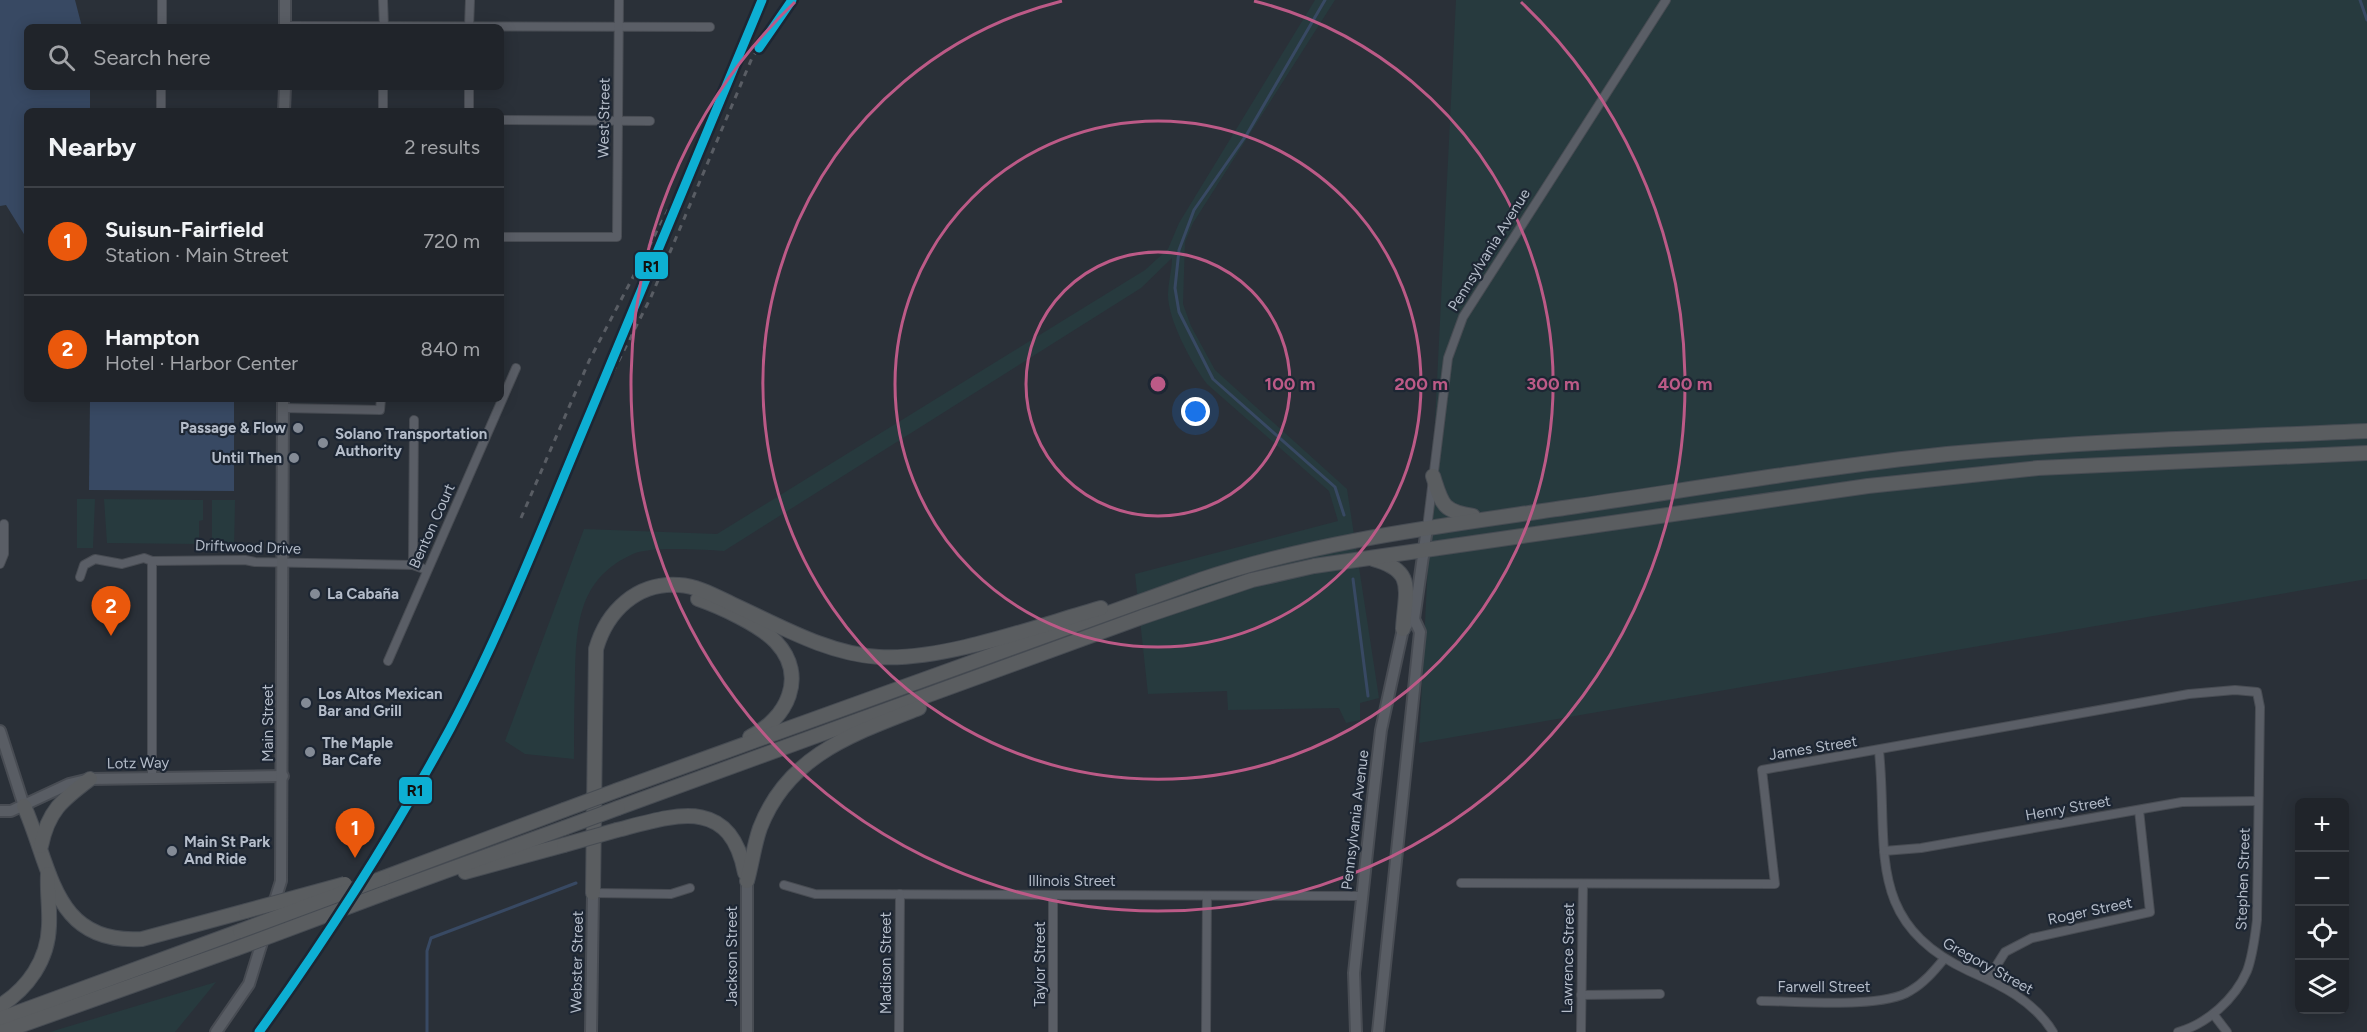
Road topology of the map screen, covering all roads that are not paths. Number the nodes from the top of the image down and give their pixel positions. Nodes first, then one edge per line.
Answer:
1 (162, 0) edge
2 (285, 0) edge
3 (383, 0) edge
4 (470, 0) edge
5 (619, 0) edge
6 (1666, 0) edge
7 (162, 24) edge
8 (285, 24) edge
9 (384, 24) edge
10 (469, 24) edge
11 (504, 26) edge
12 (619, 26) junction
13 (710, 27) dead end
14 (161, 90) edge
15 (285, 90) edge
16 (383, 90) edge
17 (469, 90) edge
18 (161, 108) edge
19 (284, 108) edge
20 (383, 108) edge
21 (469, 108) edge
22 (504, 120) edge
23 (617, 120) junction
24 (650, 121) dead end
25 (504, 237) edge
26 (516, 368) dead end
27 (504, 395) edge
28 (381, 402) edge
29 (501, 402) edge
30 (284, 404) edge
31 (414, 420) dead end
32 (2367, 431) edge
33 (2367, 453) edge
34 (1433, 476) junction
35 (1486, 519) junction
36 (4, 524) dead end
37 (1427, 528) junction
38 (1425, 549) junction
39 (1368, 557) junction
40 (152, 561) junction
41 (283, 562) junction
42 (0, 564) edge
43 (413, 565) junction
44 (427, 570) junction
45 (80, 577) dead end
46 (1139, 603) junction
47 (617, 611) junction
48 (1408, 624) junction
49 (1034, 656) junction
50 (388, 661) dead end
51 (2257, 692) joint
52 (0, 731) edge
53 (1879, 751) junction
54 (711, 756) junction
55 (152, 777) junction
56 (283, 777) junction
57 (90, 779) junction
58 (2258, 801) junction
59 (24, 806) junction
60 (2139, 810) junction
61 (0, 811) edge
62 (41, 846) junction
63 (1884, 851) junction
64 (48, 874) junction
65 (383, 878) junction
66 (432, 879) junction
67 (747, 881) junction
68 (1461, 883) dead end
69 (1583, 884) junction
70 (784, 885) dead end
71 (690, 888) dead end
72 (593, 893) junction
73 (900, 894) junction
74 (1053, 895) junction
75 (1207, 896) junction
76 (1361, 896) junction
77 (1944, 959) junction
78 (1988, 979) junction
79 (1660, 994) dead end
80 (1581, 995) junction
81 (1761, 1001) dead end
82 (0, 1006) edge
83 (74, 1008) junction
84 (2214, 1016) junction
85 (0, 1019) edge
86 (2, 1032) edge
87 (26, 1032) edge
88 (216, 1032) edge
89 (591, 1032) edge
90 (747, 1032) edge
91 (899, 1032) edge
92 (1053, 1032) edge
93 (1206, 1032) edge
94 (1356, 1032) edge
95 (1378, 1032) edge
96 (1581, 1032) edge
97 (2053, 1032) edge
98 (2178, 1032) edge
99 (2227, 1032) edge

1 - 7 street
2 - 8 main road
3 - 9 street
4 - 10 street
5 - 12 street, West Street
6 - 34 street, Pennsylvania Avenue
11 - 12 street
12 - 13 street
12 - 23 street, West Street
14 - 18 street
15 - 19 main road
16 - 20 street
17 - 21 street
22 - 23 street
23 - 24 street
23 - 25 street, West Street
26 - 27 street, Benton Court
28 - 30 street
29 - 44 street, Benton Court
30 - 41 main road, Main Street
31 - 43 street
32 - 35 highway
33 - 38 highway
34 - 35 highway
34 - 37 street, Pennsylvania Avenue
35 - 37 highway
36 - 42 street
37 - 38 main road, Pennsylvania Avenue
37 - 46 highway
38 - 39 highway
38 - 48 main road, Pennsylvania Avenue
39 - 48 highway
39 - 49 highway
40 - 41 street, Driftwood Drive
40 - 45 street, Driftwood Drive
40 - 55 street
41 - 43 street, Driftwood Drive
41 - 56 main road, Main Street
43 - 44 street, Driftwood Drive
44 - 50 street, Benton Court
46 - 47 highway
46 - 54 highway
47 - 54 highway
47 - 72 highway
48 - 76 main road, Pennsylvania Avenue
48 - 95 main road, Pennsylvania Avenue
49 - 66 highway, bridge
49 - 67 highway
51 - 53 street, James Street
51 - 58 street, Stephen Street
52 - 59 main road
53 - 63 street, Gregory Street
53 - 69 street, James Street
54 - 65 highway, bridge
55 - 56 main road, Lotz Way
55 - 57 main road, Lotz Way
56 - 88 main road, Main Street
57 - 59 main road, Lotz Way
57 - 62 highway
58 - 60 street, Henry Street
58 - 84 street, Stephen Street
59 - 61 main road, Lotz Way
59 - 62 highway
60 - 63 street, Henry Street
60 - 78 street, Roger Street
62 - 64 highway
63 - 77 street, Gregory Street
64 - 65 highway, bridge
64 - 82 highway
65 - 85 highway, bridge
66 - 67 highway, bridge
66 - 83 highway, bridge
67 - 90 main road, Jackson Street
68 - 69 street, James Street
69 - 80 street, Lawrence Street
70 - 73 street, Illinois Street
71 - 72 street
72 - 89 main road, Webster Street
73 - 74 street, Illinois Street
73 - 91 street, Madison Street
74 - 75 street, Illinois Street
74 - 92 street, Taylor Street
75 - 76 street, Illinois Street
75 - 93 street
76 - 94 main road, Pennsylvania Avenue
77 - 78 street, Gregory Street
77 - 81 street, Farwell Street
78 - 97 street, Gregory Street
79 - 80 street
80 - 96 street, Lawrence Street
83 - 86 highway
83 - 87 highway
84 - 98 street, Stephen Street
84 - 99 street

